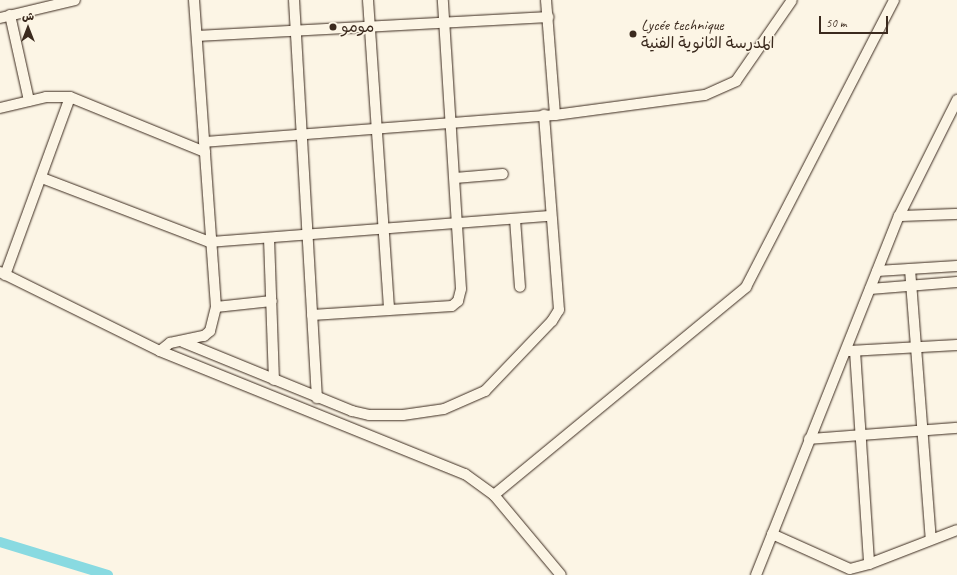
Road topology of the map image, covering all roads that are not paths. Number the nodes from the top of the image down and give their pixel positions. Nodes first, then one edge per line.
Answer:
1 (75, 0) edge
2 (194, 0) edge
3 (294, 0) edge
4 (368, 0) edge
5 (444, 0) edge
6 (546, 0) edge
7 (792, 0) edge
8 (894, 0) edge
9 (5, 16) edge
10 (548, 17) junction
11 (445, 22) junction
12 (370, 26) junction
13 (296, 30) junction
14 (197, 36) junction
15 (70, 97) junction
16 (29, 101) junction
17 (957, 101) edge
18 (0, 108) edge
19 (555, 114) junction
20 (544, 115) junction
21 (451, 122) junction
22 (376, 128) junction
23 (302, 134) junction
24 (205, 147) junction
25 (503, 174) dead end
26 (42, 178) junction
27 (454, 178) junction
28 (957, 214) edge
29 (551, 216) junction
30 (899, 216) junction
31 (515, 219) junction
32 (457, 223) junction
33 (383, 229) junction
34 (308, 235) junction
35 (269, 238) junction
36 (210, 242) junction
37 (957, 266) edge
38 (910, 269) junction
39 (877, 271) junction
40 (2, 274) edge
41 (957, 282) edge
42 (910, 286) junction
43 (520, 287) dead end
44 (870, 289) junction
45 (272, 302) junction
46 (216, 306) junction
47 (389, 309) junction
48 (312, 315) junction
49 (183, 342) junction
50 (957, 345) edge
51 (914, 348) junction
52 (160, 351) junction
53 (855, 351) junction
54 (843, 352) junction
55 (274, 380) junction
56 (317, 398) junction
57 (957, 428) edge
58 (922, 431) junction
59 (858, 436) junction
60 (809, 439) junction
61 (494, 495) junction
62 (957, 530) edge
63 (772, 534) junction
64 (931, 539) junction
65 (868, 564) junction
66 (561, 575) edge
67 (756, 575) edge

1 - 9 street
2 - 14 street
3 - 13 street
4 - 12 street
5 - 11 street
6 - 10 street
7 - 19 street
8 - 61 street
9 - 16 street
10 - 11 street
10 - 19 street
11 - 12 street
11 - 21 street
12 - 13 street
12 - 22 street
13 - 14 street
13 - 23 street
14 - 24 street
15 - 16 street
15 - 24 street
15 - 26 street
16 - 18 street
17 - 30 street
19 - 20 street
20 - 21 street
20 - 29 street
21 - 22 street
21 - 27 street
22 - 23 street
22 - 33 street
23 - 24 street
23 - 34 street
24 - 36 street
25 - 27 street
26 - 36 street
26 - 40 street
27 - 32 street
28 - 30 street
29 - 31 street
29 - 56 street
30 - 39 street
31 - 32 street
31 - 43 street
32 - 33 street
32 - 47 street
33 - 34 street
33 - 47 street
34 - 35 street
34 - 48 street
35 - 36 street
35 - 45 street
36 - 46 street
37 - 38 street
38 - 39 street
38 - 42 street
39 - 44 street
40 - 52 street
41 - 42 street
42 - 44 street
42 - 51 street
44 - 54 street
45 - 46 street
45 - 55 street
46 - 49 street
47 - 48 street
48 - 56 street
49 - 52 street
49 - 55 street
50 - 51 street
51 - 53 street
51 - 58 street
52 - 61 street
53 - 54 street
53 - 59 street
54 - 60 street
55 - 56 street
57 - 58 street
58 - 59 street
58 - 64 street
59 - 60 street
59 - 65 street
60 - 63 street
61 - 66 street
62 - 64 street
63 - 65 street
63 - 67 street
64 - 65 street

